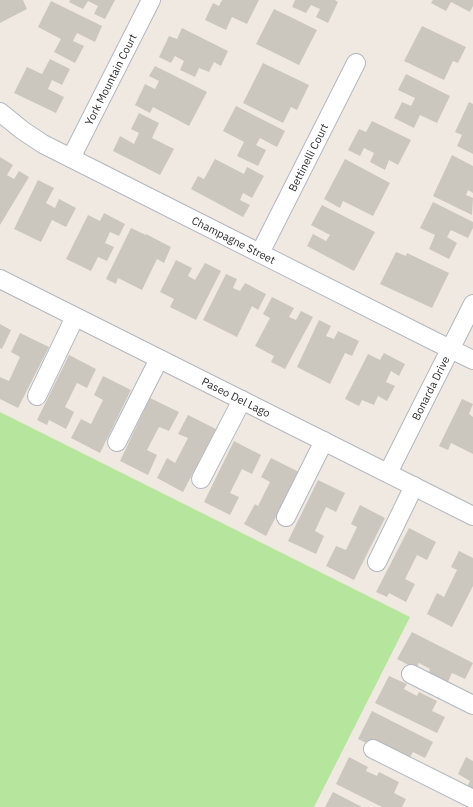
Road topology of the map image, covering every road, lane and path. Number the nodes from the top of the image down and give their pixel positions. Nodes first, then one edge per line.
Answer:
1 (151, 0) edge
2 (356, 63) dead end
3 (0, 112) edge
4 (71, 158) junction
5 (260, 253) junction
6 (0, 279) edge
7 (473, 304) edge
8 (75, 317) junction
9 (451, 349) junction
10 (159, 359) junction
11 (473, 360) edge
12 (37, 396) dead end
13 (242, 400) junction
14 (324, 441) junction
15 (117, 442) dead end
16 (388, 473) junction
17 (201, 479) dead end
18 (414, 486) junction
19 (473, 516) edge
20 (286, 517) dead end
21 (377, 562) dead end
22 (411, 674) dead end
23 (473, 706) edge
24 (373, 749) dead end
25 (473, 799) edge

1 - 4 street, York Mountain Court
2 - 5 street, Bettinelli Court
3 - 4 street, Champagne Street
4 - 5 street, Champagne Street
5 - 9 street, Champagne Street
6 - 8 street, Paseo Del Lago
7 - 9 street, Bonarda Drive
8 - 10 street, Paseo Del Lago
8 - 12 street
9 - 11 street, Champagne Street
9 - 16 street, Bonarda Drive
10 - 13 street, Paseo Del Lago
10 - 15 street
13 - 14 street, Paseo Del Lago
13 - 17 street
14 - 16 street, Paseo Del Lago
14 - 20 street
16 - 18 street, Paseo Del Lago
18 - 19 street, Paseo Del Lago
18 - 21 street
22 - 23 street
24 - 25 street

